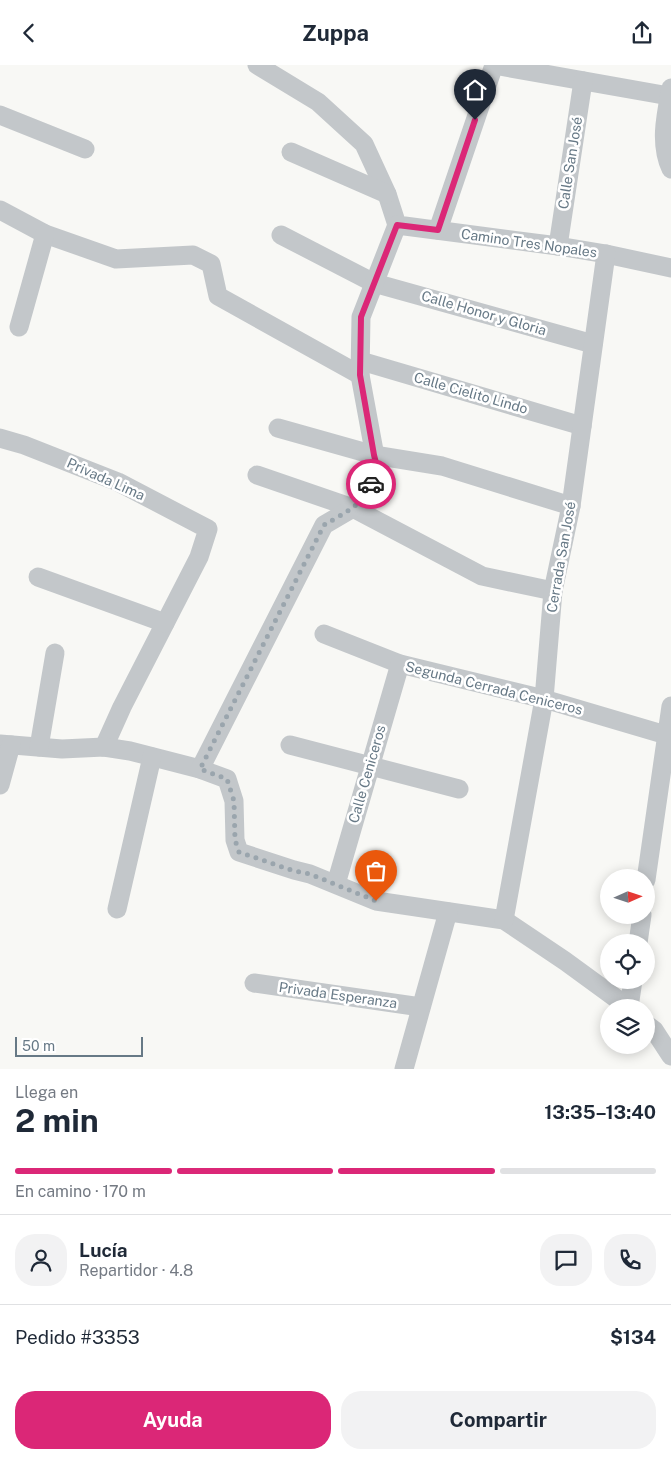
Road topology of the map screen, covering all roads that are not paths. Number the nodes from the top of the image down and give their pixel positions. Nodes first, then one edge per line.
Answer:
1 (257, 65) edge
2 (494, 65) edge
3 (583, 81) junction
4 (670, 92) edge
5 (0, 115) edge
6 (85, 149) dead end
7 (290, 152) dead end
8 (671, 169) edge
9 (387, 194) junction
10 (0, 211) edge
11 (397, 225) junction
12 (438, 230) junction
13 (45, 233) junction
14 (281, 235) dead end
15 (558, 246) junction
16 (606, 254) junction
17 (671, 267) edge
18 (374, 283) junction
19 (19, 327) dead end
20 (593, 344) junction
21 (360, 368) junction
22 (582, 426) junction
23 (278, 428) dead end
24 (0, 438) edge
25 (374, 455) junction
26 (258, 475) dead end
27 (571, 506) junction
28 (353, 508) junction
29 (38, 577) dead end
30 (553, 591) junction
31 (165, 623) junction
32 (324, 633) dead end
33 (55, 653) dead end
34 (400, 664) junction
35 (544, 699) junction
36 (671, 706) edge
37 (666, 735) junction
38 (6, 744) edge
39 (290, 745) dead end
40 (40, 747) junction
41 (104, 747) junction
42 (152, 757) junction
43 (369, 765) junction
44 (200, 769) junction
45 (0, 785) edge
46 (459, 789) dead end
47 (648, 869) edge
48 (336, 884) junction
49 (117, 909) dead end
50 (448, 912) junction
51 (504, 920) junction
52 (254, 983) dead end
53 (617, 999) edge
54 (421, 1007) junction
55 (655, 1032) edge
56 (671, 1056) edge
57 (404, 1069) edge

1 - 9 street
2 - 3 street
2 - 12 street
3 - 4 street
3 - 15 street, Calle San José
4 - 8 street
5 - 6 street
7 - 9 street
9 - 11 street
10 - 13 street
11 - 12 street, Camino Tres Nopales
11 - 18 street
12 - 15 street, Camino Tres Nopales
13 - 19 street
13 - 21 street, Calle Cielito Lindo
14 - 18 street, Calle Honor y Gloria
15 - 16 street, Camino Tres Nopales
16 - 17 street, Camino Tres Nopales
16 - 20 street, Cerrada San José
18 - 20 street, Calle Honor y Gloria
18 - 21 street
20 - 22 street, Cerrada San José
21 - 22 street, Calle Cielito Lindo
21 - 25 street
22 - 27 street, Cerrada San José
23 - 25 street
24 - 31 street, Privada Lima
25 - 27 street
25 - 28 street
26 - 28 street
27 - 30 street, Cerrada San José
28 - 30 street
28 - 44 street
29 - 31 street
30 - 35 street, Cerrada San José
31 - 41 street
32 - 34 street, Segunda Cerrada Ceniceros
33 - 40 street
34 - 35 street, Segunda Cerrada Ceniceros
34 - 43 street, Calle Ceniceros
35 - 37 street, Segunda Cerrada Ceniceros
35 - 51 street, Cerrada San José
36 - 37 street
37 - 47 street
38 - 40 street
38 - 45 street
39 - 43 street
40 - 41 street
41 - 42 street
42 - 44 street
42 - 49 street
43 - 46 street
43 - 48 street, Calle Ceniceros
44 - 48 street
48 - 50 street
50 - 51 street
50 - 54 street
51 - 53 street
52 - 54 street, Privada Esperanza
54 - 57 street
55 - 56 street

